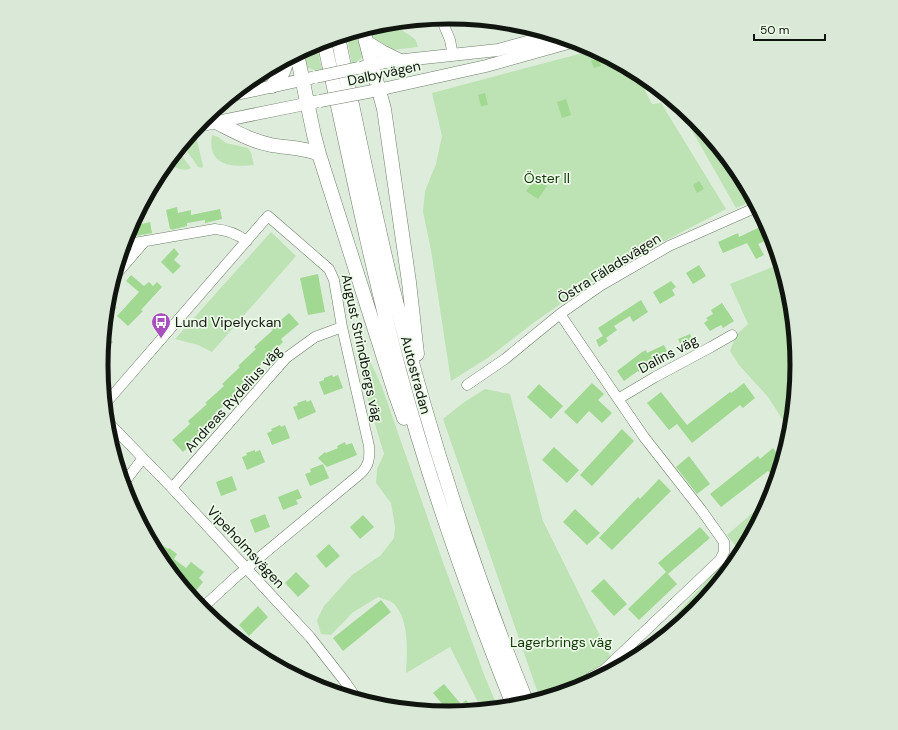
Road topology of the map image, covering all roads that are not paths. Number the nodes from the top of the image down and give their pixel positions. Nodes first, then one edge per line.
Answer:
1 (444, 24) edge
2 (365, 35) edge
3 (543, 38) edge
4 (339, 42) edge
5 (564, 44) edge
6 (325, 47) edge
7 (453, 55) junction
8 (298, 59) edge
9 (400, 61) junction
10 (372, 65) junction
11 (285, 67) edge
12 (302, 80) junction
13 (272, 86) junction
14 (376, 90) junction
15 (243, 92) edge
16 (314, 103) junction
17 (216, 122) junction
18 (208, 124) edge
19 (319, 154) junction
20 (752, 209) edge
21 (145, 241) junction
22 (247, 241) junction
23 (131, 244) edge
24 (123, 267) edge
25 (560, 314) junction
26 (342, 327) junction
27 (732, 335) dead end
28 (467, 385) dead end
29 (421, 395) junction
30 (110, 398) edge
31 (618, 399) junction
32 (114, 429) edge
33 (143, 458) junction
34 (127, 478) edge
35 (172, 488) junction
36 (443, 517) junction
37 (246, 569) junction
38 (206, 604) edge
39 (607, 667) edge
40 (352, 691) edge
41 (525, 697) edge
42 (511, 700) edge

1 - 7 street
2 - 9 highway
2 - 10 highway
3 - 7 main road, Dalbyvägen
4 - 29 highway, Autostradan
5 - 14 main road, Dalbyvägen
6 - 36 highway, Autostradan
7 - 9 main road, Dalbyvägen
8 - 12 highway
9 - 10 main road, Dalbyvägen
10 - 12 main road, Dalbyvägen, bridge
10 - 14 highway
11 - 13 highway
12 - 13 main road, Dalbyvägen
12 - 16 highway
13 - 15 main road, Dalbyvägen
14 - 16 main road, Dalbyvägen, bridge
14 - 29 highway
16 - 17 main road, Dalbyvägen
16 - 19 highway
17 - 18 main road, Dalbyvägen
17 - 19 highway
19 - 36 highway
20 - 25 street, Östra Fäladsvägen
21 - 22 street
21 - 23 street
21 - 24 street
22 - 26 street, August Strindbergs väg
22 - 30 street
25 - 28 street, Östra Fäladsvägen
25 - 31 street
26 - 35 street, Andreas Rydelius väg
26 - 37 street, August Strindbergs väg
27 - 31 street, Dalins väg
29 - 41 highway, Autostradan
31 - 39 street
32 - 33 street, Vipeholmsvägen
33 - 34 street
33 - 35 street, Vipeholmsvägen
35 - 37 street, Vipeholmsvägen
36 - 42 highway, Autostradan
37 - 38 street, August Strindbergs väg
37 - 40 street, Vipeholmsvägen

